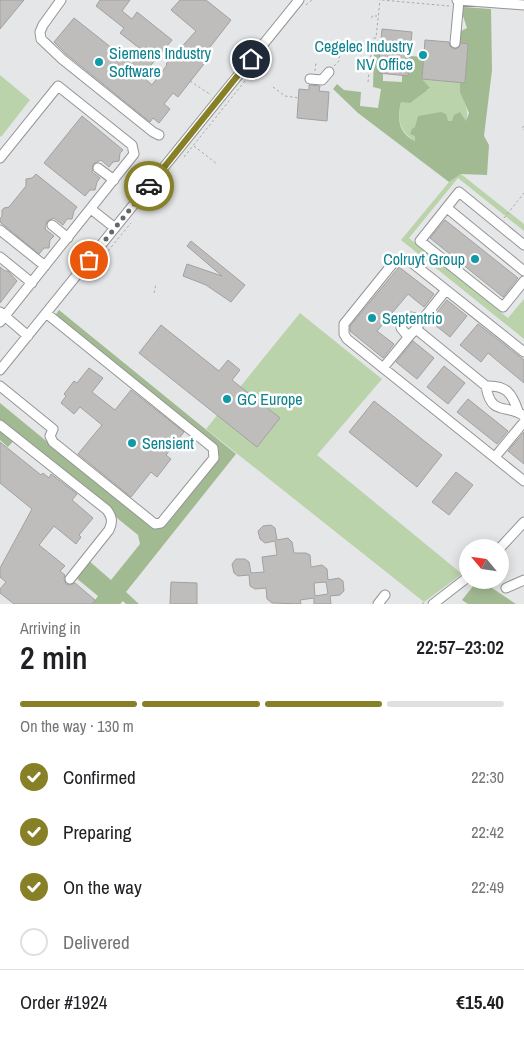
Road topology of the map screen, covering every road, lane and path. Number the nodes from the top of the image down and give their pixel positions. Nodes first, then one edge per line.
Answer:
1 (61, 0) edge
2 (298, 0) edge
3 (380, 0) edge
4 (458, 0) edge
5 (511, 2) edge
6 (524, 5) edge
7 (378, 16) junction
8 (372, 18) dead end
9 (455, 42) dead end
10 (371, 50) junction
11 (375, 51) dead end
12 (329, 72) joint
13 (310, 79) dead end
14 (190, 81) dead end
15 (368, 82) dead end
16 (273, 87) dead end
17 (299, 98) dead end
18 (217, 101) junction
19 (524, 126) edge
20 (524, 130) edge
21 (159, 135) dead end
22 (193, 146) dead end
23 (0, 158) edge
24 (217, 164) dead end
25 (98, 168) dead end
26 (114, 180) junction
27 (524, 193) edge
28 (447, 208) junction
29 (91, 209) junction
30 (498, 224) junction
31 (52, 225) dead end
32 (115, 228) junction
33 (0, 230) edge
34 (68, 238) junction
35 (524, 245) edge
36 (0, 257) edge
37 (45, 266) junction
38 (524, 271) edge
39 (524, 281) edge
40 (32, 282) junction
41 (156, 284) dead end
42 (446, 290) junction
43 (154, 293) dead end
44 (46, 313) junction
45 (2, 317) edge
46 (416, 329) junction
47 (28, 336) junction
48 (524, 352) edge
49 (383, 368) junction
50 (0, 370) edge
51 (0, 386) edge
52 (486, 386) junction
53 (521, 414) edge
54 (524, 422) edge
55 (0, 424) edge
56 (495, 457) junction
57 (524, 481) edge
58 (524, 522) edge
59 (508, 539) edge
60 (70, 578) dead end
61 (524, 580) edge
62 (459, 585) edge
63 (509, 587) edge
64 (385, 595) dead end
65 (378, 604) edge
66 (433, 604) edge

1 - 21 street
2 - 18 street
3 - 7 path
4 - 5 street
4 - 9 street
5 - 6 street
7 - 8 path
7 - 10 path
10 - 11 path
10 - 12 path
10 - 15 path
12 - 13 street
14 - 18 path
16 - 17 path
18 - 32 street
19 - 20 path
22 - 24 path
23 - 26 street
25 - 26 street
26 - 29 street
27 - 30 path
28 - 30 street
28 - 38 street
28 - 39 street
29 - 32 street
29 - 34 street
30 - 35 street
31 - 34 street
32 - 44 street
33 - 37 street
34 - 37 street
36 - 40 street
37 - 40 street
40 - 45 street
41 - 43 path
42 - 46 street
42 - 48 street
42 - 49 street
44 - 47 street
44 - 51 street
45 - 47 street
46 - 49 street
46 - 52 street
47 - 50 street
49 - 56 street
52 - 53 street
52 - 53 street
54 - 56 street
55 - 60 street
56 - 57 street
58 - 59 street
61 - 63 street
62 - 66 street
64 - 65 street

